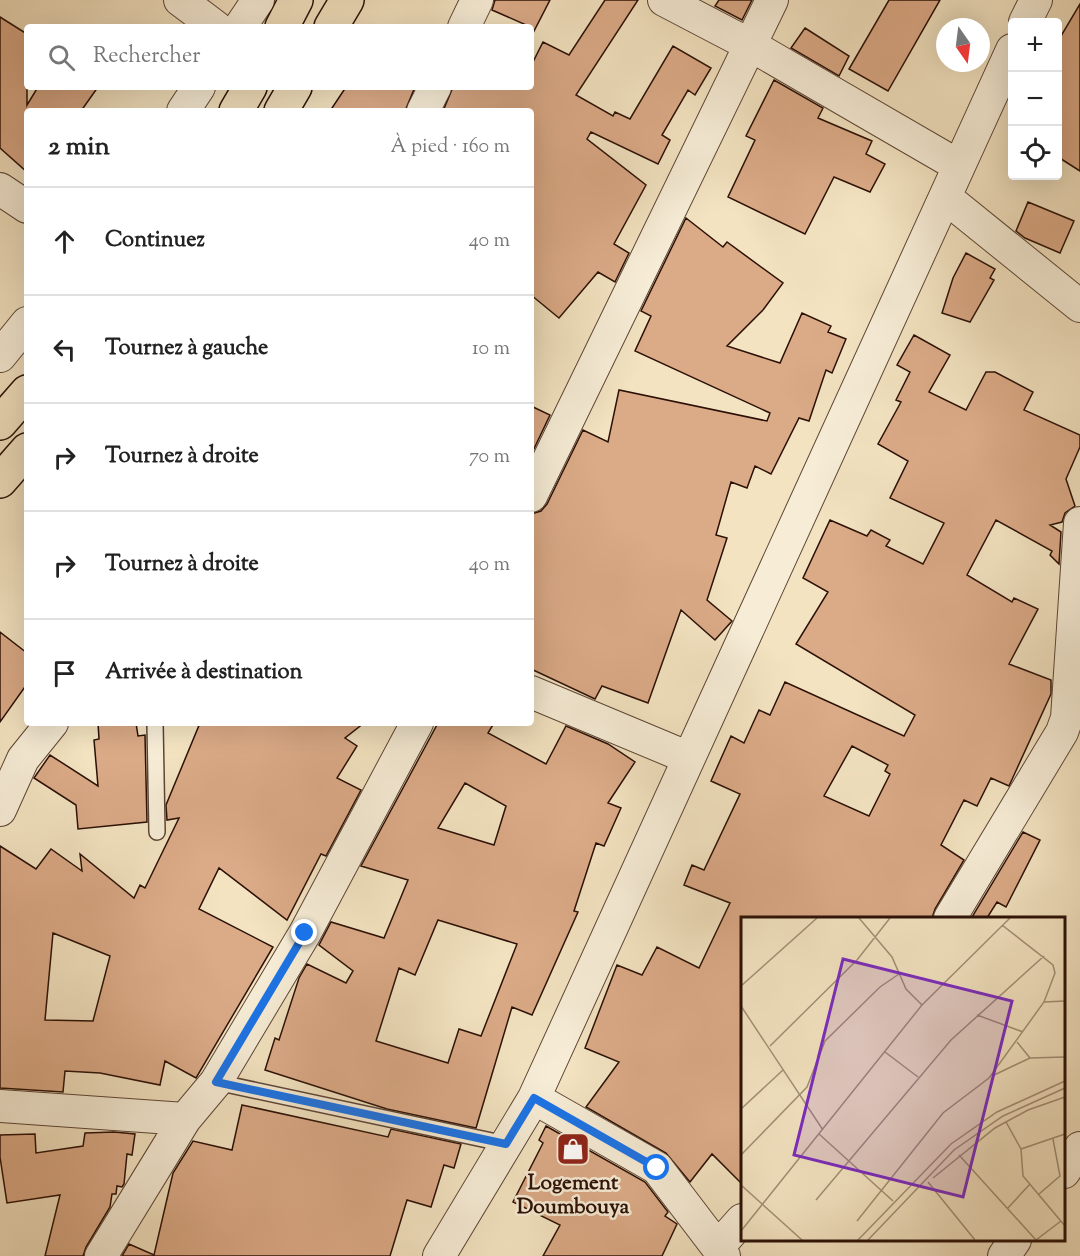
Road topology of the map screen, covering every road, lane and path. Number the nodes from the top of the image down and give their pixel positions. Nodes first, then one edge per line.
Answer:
1 (180, 0) edge
2 (258, 0) edge
3 (296, 0) edge
4 (347, 0) edge
5 (477, 0) edge
6 (664, 0) edge
7 (772, 0) edge
8 (1036, 0) edge
9 (1027, 18) edge
10 (212, 24) edge
11 (242, 24) edge
12 (284, 24) edge
13 (333, 24) edge
14 (465, 24) edge
15 (752, 46) junction
16 (1008, 59) edge
17 (197, 90) edge
18 (248, 90) edge
19 (294, 90) edge
20 (434, 90) edge
21 (185, 108) edge
22 (238, 108) edge
23 (283, 108) edge
24 (424, 108) edge
25 (959, 166) junction
26 (0, 189) edge
27 (945, 197) junction
28 (24, 205) edge
29 (1080, 306) edge
30 (24, 327) edge
31 (0, 356) edge
32 (24, 395) edge
33 (0, 423) edge
34 (24, 453) edge
35 (0, 481) edge
36 (534, 490) edge
37 (1080, 523) edge
38 (534, 693) edge
39 (49, 726) edge
40 (155, 726) edge
41 (415, 726) edge
42 (689, 758) junction
43 (11, 768) edge
44 (0, 810) edge
45 (157, 832) dead end
46 (951, 917) edge
47 (216, 1082) junction
48 (534, 1098) junction
49 (0, 1106) edge
50 (185, 1119) junction
51 (506, 1144) junction
52 (1080, 1148) edge
53 (1065, 1170) edge
54 (741, 1222) edge
55 (1015, 1241) edge
56 (721, 1252) edge
57 (101, 1256) edge
58 (439, 1256) edge
59 (1004, 1256) edge

1 - 10 street
2 - 11 street
3 - 12 highway
4 - 13 highway
5 - 14 street
6 - 15 street
7 - 15 street
8 - 9 street
15 - 25 street
15 - 36 street
16 - 25 street
17 - 21 street
18 - 22 highway
19 - 23 highway
20 - 24 street
25 - 27 street
26 - 28 street
27 - 29 street
27 - 42 street
30 - 31 street
32 - 33 highway
34 - 35 highway
37 - 46 street
38 - 42 street
39 - 43 street
40 - 45 lane
41 - 47 street
42 - 48 street
43 - 44 street
47 - 50 street
47 - 51 lane
48 - 51 street
48 - 56 street
49 - 50 street
50 - 57 street
51 - 58 street
52 - 53 street
54 - 56 street
55 - 59 street

